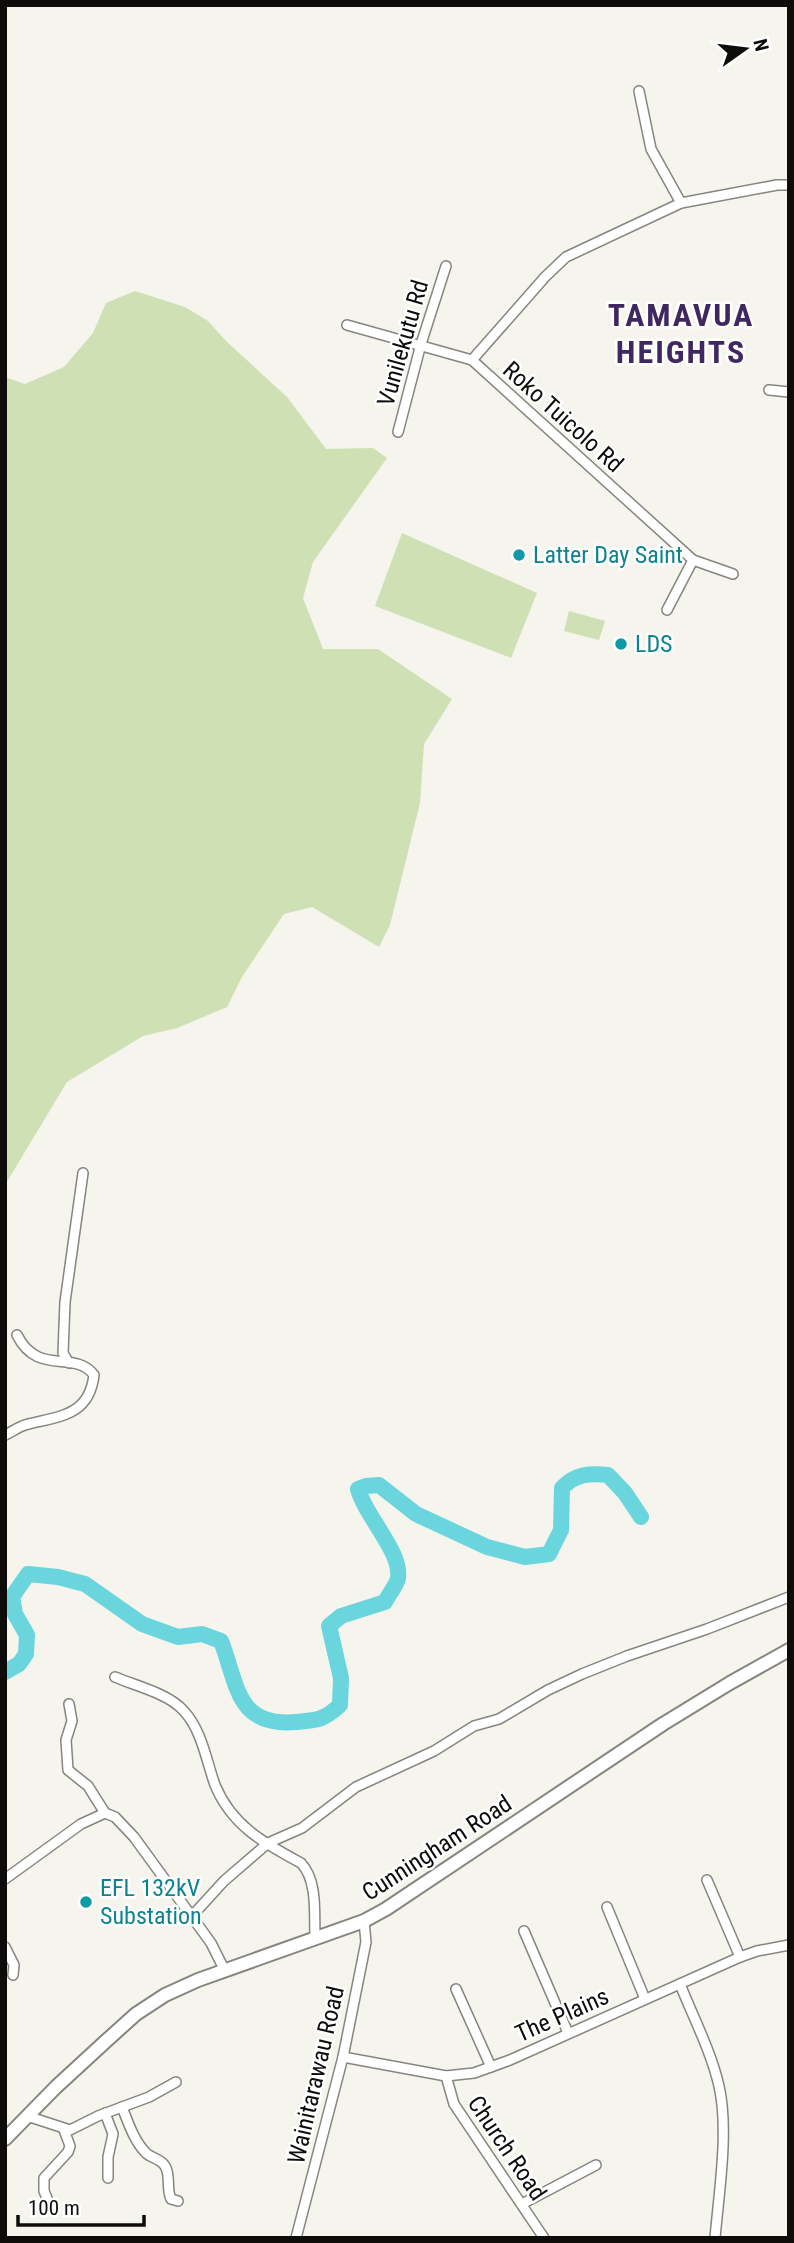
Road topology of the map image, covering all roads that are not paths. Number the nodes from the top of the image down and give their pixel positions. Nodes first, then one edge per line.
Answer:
1 (639, 91) dead end
2 (789, 185) edge
3 (681, 202) junction
4 (446, 266) dead end
5 (347, 325) dead end
6 (421, 344) junction
7 (472, 360) junction
8 (769, 390) dead end
9 (789, 392) edge
10 (398, 432) dead end
11 (693, 561) junction
12 (733, 574) dead end
13 (667, 610) dead end
14 (83, 1173) dead end
15 (18, 1335) dead end
16 (69, 1363) junction
17 (5, 1435) edge
18 (789, 1597) edge
19 (789, 1650) edge
20 (115, 1678) dead end
21 (69, 1704) dead end
22 (105, 1814) junction
23 (268, 1843) junction
24 (5, 1879) edge
25 (707, 1880) dead end
26 (607, 1907) dead end
27 (192, 1916) junction
28 (364, 1921) junction
29 (524, 1931) dead end
30 (315, 1937) junction
31 (789, 1945) edge
32 (5, 1947) edge
33 (740, 1957) junction
34 (225, 1971) junction
35 (13, 1975) dead end
36 (680, 1984) junction
37 (456, 1989) dead end
38 (645, 1998) junction
39 (568, 2034) junction
40 (343, 2057) junction
41 (491, 2067) junction
42 (446, 2076) junction
43 (176, 2082) dead end
44 (122, 2107) junction
45 (105, 2113) junction
46 (27, 2116) junction
47 (64, 2130) junction
48 (5, 2139) edge
49 (596, 2165) dead end
50 (108, 2178) dead end
51 (178, 2201) dead end
52 (522, 2204) junction
53 (51, 2208) dead end
54 (296, 2238) edge
55 (544, 2238) edge
56 (716, 2238) edge

1 - 3 street
2 - 3 street
3 - 7 street
4 - 6 street, Vunilekutu Rd
5 - 6 street, Roko Tuicolo Rd
6 - 7 street, Roko Tuicolo Rd
6 - 10 street, Vunilekutu Rd
7 - 11 street, Roko Tuicolo Rd
8 - 9 street
11 - 12 street, Roko Tuicolo Rd
11 - 13 street
14 - 16 street
15 - 16 street
16 - 17 street
18 - 23 street
19 - 28 main road, Cunningham Road
20 - 23 street
21 - 22 street
22 - 24 street
22 - 27 street
23 - 27 street
23 - 30 street
25 - 33 street
26 - 38 street
27 - 34 street
28 - 30 main road, Cunningham Road
28 - 40 street, Wainitarawau Road
29 - 39 street
30 - 34 main road, Cunningham Road
31 - 33 street, The Plains
32 - 35 street
33 - 36 street, The Plains
34 - 46 main road, Cunningham Road
36 - 38 street, The Plains
36 - 56 street
37 - 41 street
38 - 39 street, The Plains
39 - 41 street, The Plains
40 - 42 street, The Plains
40 - 54 street, Wainitarawau Road
41 - 42 street, The Plains
42 - 52 street, Church Road
43 - 44 street
44 - 45 street
44 - 51 street
45 - 47 street
45 - 50 street
46 - 47 street
46 - 48 main road, Cunningham Road
47 - 53 street
49 - 52 street
52 - 55 street, Church Road

